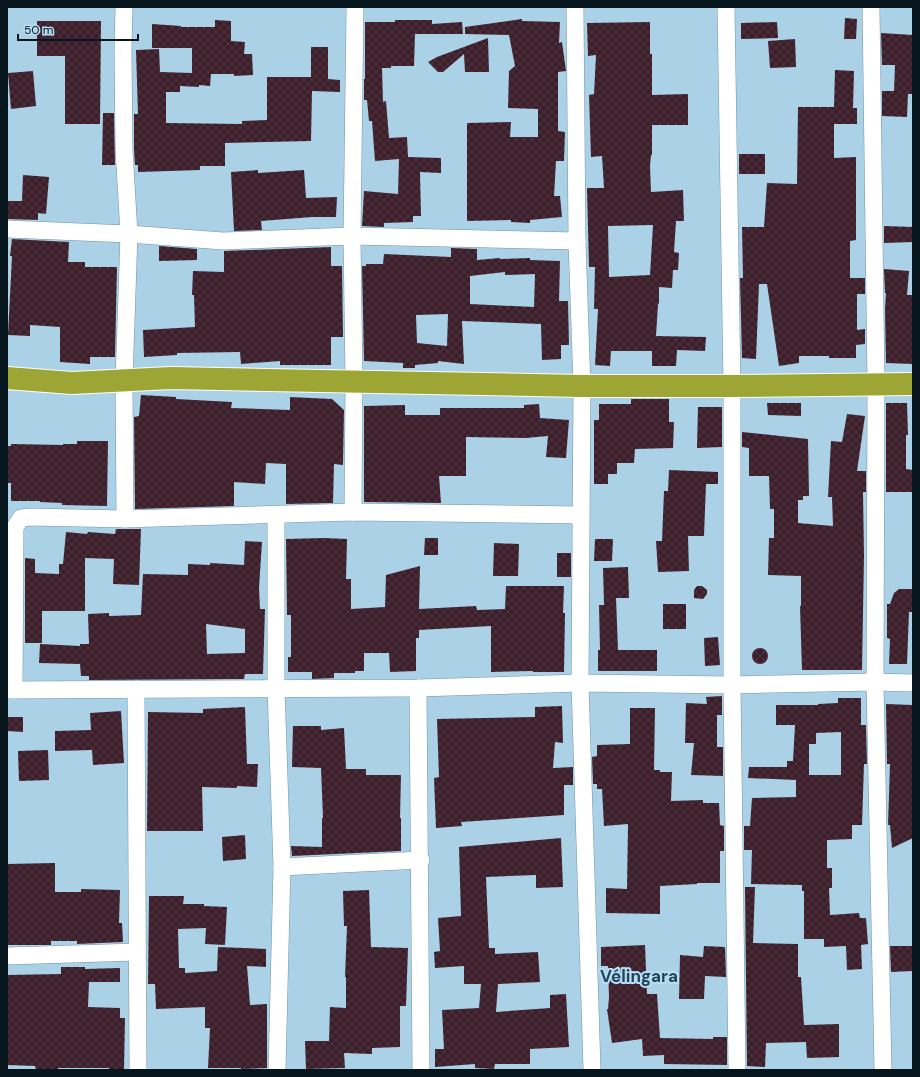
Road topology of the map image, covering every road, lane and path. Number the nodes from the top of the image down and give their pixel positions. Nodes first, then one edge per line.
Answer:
1 (124, 7) edge
2 (355, 7) edge
3 (575, 7) edge
4 (726, 7) edge
5 (871, 7) edge
6 (7, 229) edge
7 (129, 234) junction
8 (352, 236) junction
9 (577, 241) junction
10 (7, 378) edge
11 (124, 381) junction
12 (354, 382) junction
13 (876, 384) junction
14 (913, 384) edge
15 (582, 386) junction
16 (732, 386) junction
17 (353, 512) junction
18 (276, 515) junction
19 (580, 515) junction
20 (125, 519) junction
21 (875, 682) junction
22 (580, 683) junction
23 (913, 683) edge
24 (732, 685) junction
25 (276, 688) junction
26 (418, 688) junction
27 (136, 689) junction
28 (10, 690) edge
29 (420, 860) junction
30 (282, 867) junction
31 (137, 952) junction
32 (7, 956) edge
33 (138, 1070) edge
34 (278, 1070) edge
35 (421, 1070) edge
36 (592, 1070) edge
37 (737, 1070) edge
38 (882, 1070) edge

1 - 7 street
2 - 8 street
3 - 9 street
4 - 16 street
5 - 13 street
6 - 7 street
7 - 8 street
7 - 11 street
8 - 9 street
8 - 12 street
9 - 15 street
10 - 11 highway
11 - 12 highway
11 - 20 street
12 - 15 highway
12 - 17 street
13 - 14 highway
13 - 16 highway
13 - 21 street
15 - 16 highway
15 - 19 street
16 - 24 street
17 - 18 street
17 - 19 street
18 - 20 street
18 - 25 street
19 - 22 street
20 - 28 street
21 - 23 street
21 - 24 street
21 - 38 street
22 - 24 street
22 - 26 street
22 - 36 street
24 - 37 street
25 - 26 street
25 - 27 street
25 - 30 street
26 - 29 street
27 - 28 street
27 - 31 street
29 - 30 street
29 - 35 street
30 - 34 street
31 - 32 street
31 - 33 street

